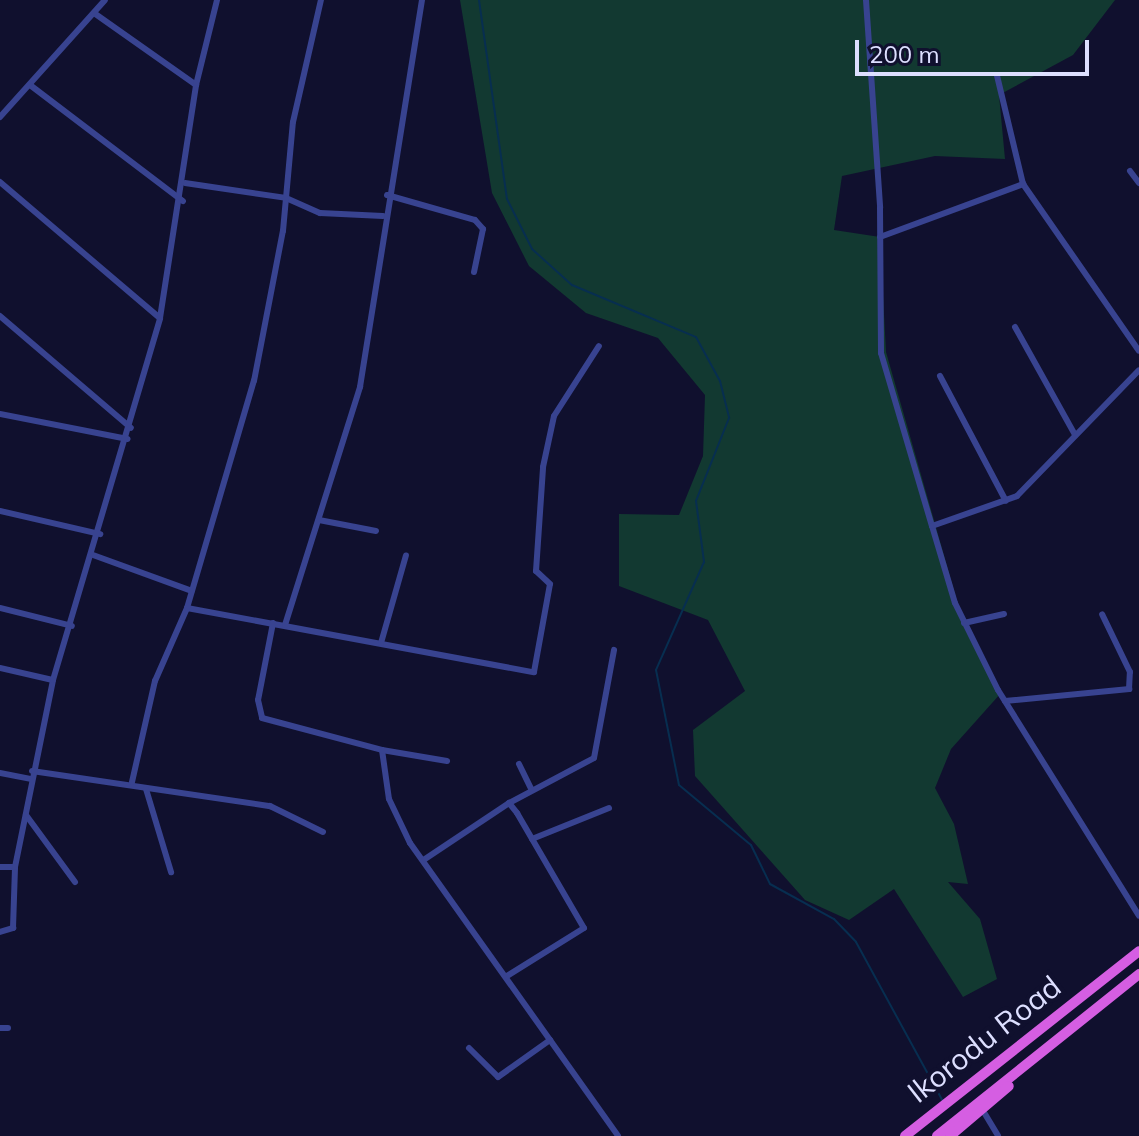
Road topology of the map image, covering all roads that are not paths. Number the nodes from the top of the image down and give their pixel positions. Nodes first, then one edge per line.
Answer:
1 (105, 0) edge
2 (217, 0) edge
3 (321, 0) edge
4 (422, 0) edge
5 (866, 0) edge
6 (94, 13) junction
7 (997, 76) dead end
8 (30, 85) junction
9 (196, 85) junction
10 (0, 117) edge
11 (1130, 171) dead end
12 (0, 182) edge
13 (185, 183) junction
14 (1139, 183) edge
15 (1023, 184) junction
16 (387, 195) junction
17 (286, 198) junction
18 (183, 201) junction
19 (383, 216) junction
20 (880, 237) junction
21 (474, 272) dead end
22 (0, 316) edge
23 (160, 318) junction
24 (1015, 327) dead end
25 (599, 346) dead end
26 (1139, 351) edge
27 (1139, 370) edge
28 (940, 376) dead end
29 (0, 414) edge
30 (131, 428) junction
31 (1075, 435) junction
32 (128, 439) junction
33 (1006, 501) junction
34 (0, 511) edge
35 (319, 520) junction
36 (932, 526) junction
37 (376, 531) dead end
38 (100, 534) junction
39 (93, 555) junction
40 (406, 555) dead end
41 (192, 591) junction
42 (0, 608) edge
43 (187, 608) junction
44 (1004, 614) dead end
45 (1102, 614) dead end
46 (273, 623) junction
47 (964, 623) junction
48 (285, 625) junction
49 (72, 626) junction
50 (381, 643) junction
51 (614, 650) dead end
52 (0, 668) edge
53 (53, 680) junction
54 (1135, 681) edge
55 (1005, 701) junction
56 (382, 750) junction
57 (447, 761) dead end
58 (519, 764) dead end
59 (0, 773) edge
60 (31, 775) junction
61 (132, 782) junction
62 (146, 789) junction
63 (531, 789) junction
64 (509, 803) junction
65 (609, 808) dead end
66 (26, 814) junction
67 (323, 832) dead end
68 (532, 839) junction
69 (425, 859) junction
70 (0, 867) edge
71 (15, 867) junction
72 (171, 872) dead end
73 (75, 882) dead end
74 (1139, 916) edge
75 (0, 932) edge
76 (1139, 951) edge
77 (1139, 974) edge
78 (507, 976) junction
79 (1109, 999) junction
80 (550, 1040) junction
81 (469, 1048) dead end
82 (982, 1109) junction
83 (931, 1114) junction
84 (969, 1114) junction
85 (943, 1134) edge
86 (618, 1136) edge
87 (899, 1136) edge
88 (905, 1136) edge
89 (998, 1136) edge

1 - 6 street
2 - 9 street
3 - 17 street
4 - 16 street
5 - 20 street
6 - 8 street
6 - 9 street
7 - 15 street
8 - 10 street
8 - 18 street
9 - 13 street
11 - 14 street
12 - 23 street
13 - 17 street
13 - 18 street
15 - 20 street
15 - 26 street
16 - 19 street
16 - 21 street
17 - 19 street
17 - 41 street
18 - 23 street
19 - 35 street
20 - 36 street
22 - 30 street
23 - 30 street
24 - 31 street
25 - 50 street
27 - 31 street
28 - 33 street
29 - 32 street
30 - 32 street
31 - 33 street
32 - 38 street
33 - 36 street
34 - 38 street
35 - 37 street
35 - 48 street
36 - 47 street
38 - 39 street
39 - 41 street
39 - 49 street
40 - 50 street
41 - 43 street
42 - 49 street
43 - 46 street
43 - 61 street
44 - 47 street
45 - 54 street
46 - 48 street
46 - 56 street
47 - 55 street
48 - 50 street
49 - 53 street
51 - 63 street
52 - 53 street
53 - 60 street
54 - 55 street
55 - 74 street
56 - 57 street
56 - 69 street
58 - 63 street
59 - 60 street
60 - 61 street
60 - 66 street
61 - 62 street
62 - 67 street
62 - 72 street
63 - 64 street
64 - 68 street
64 - 69 street
65 - 68 street
66 - 71 street
66 - 73 street
68 - 78 street
69 - 78 street
70 - 71 street
71 - 75 street
76 - 83 highway, Ikorodu Road
77 - 79 highway, Ikorodu Road
78 - 80 street
79 - 82 highway, Ikorodu Road
79 - 84 highway, Ikorodu Road
80 - 81 street
80 - 86 street
82 - 84 highway, Ikorodu Road
82 - 89 street
83 - 87 highway, Ikorodu Road
83 - 88 highway, Ikorodu Road
84 - 85 highway, Ikorodu Road

